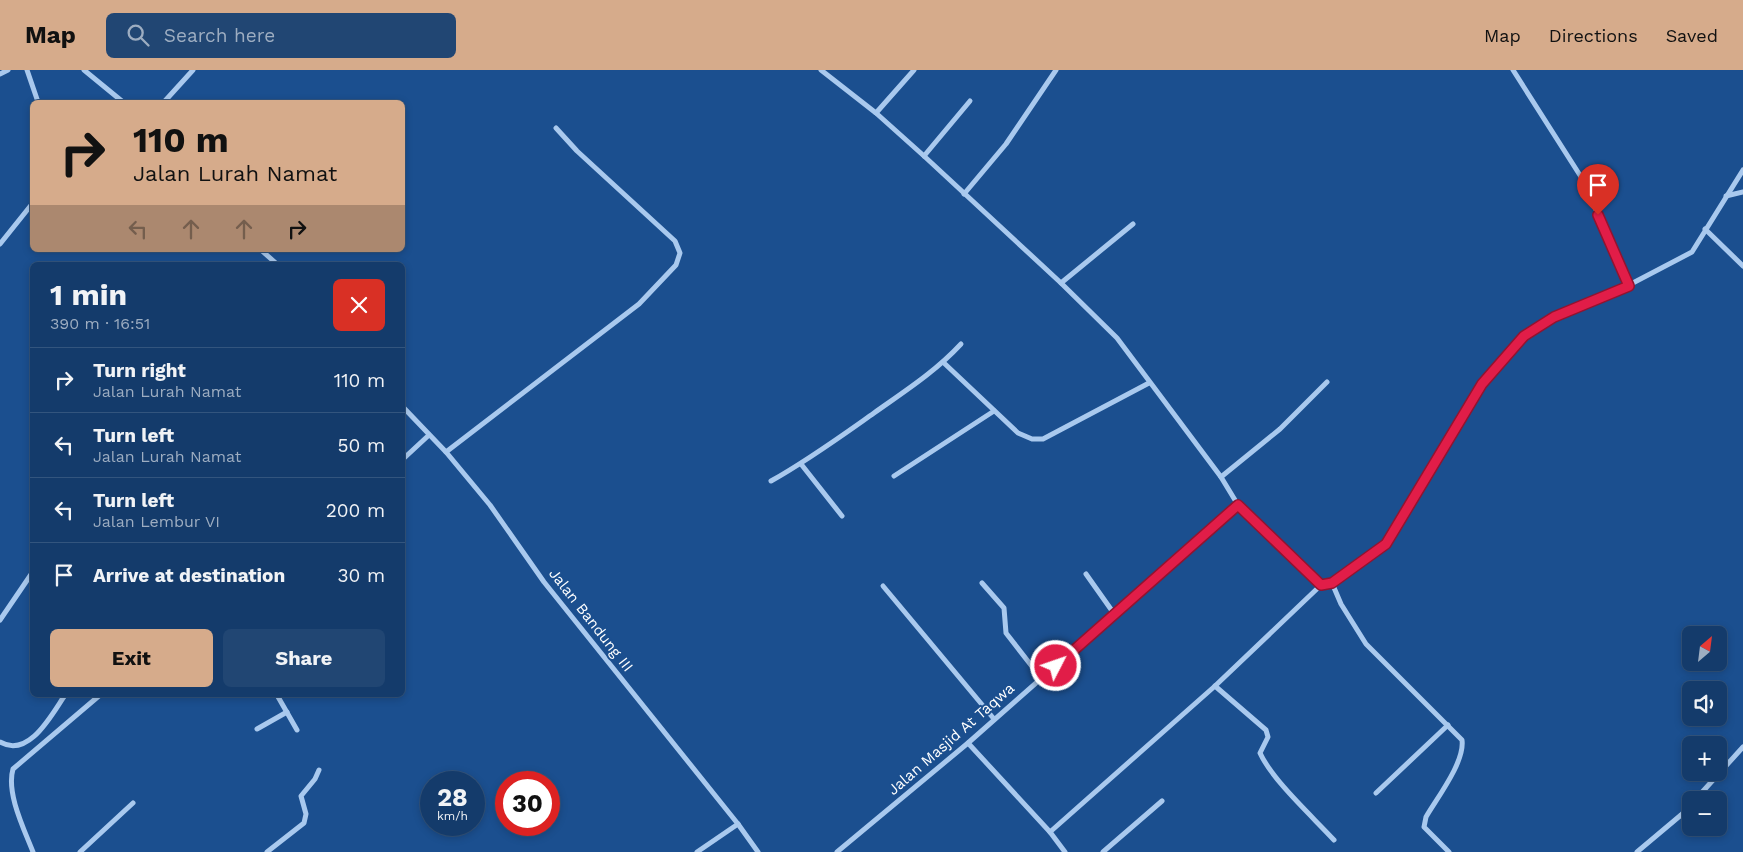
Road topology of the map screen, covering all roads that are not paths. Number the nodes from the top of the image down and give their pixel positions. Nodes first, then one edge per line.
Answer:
1 (8, 70) edge
2 (28, 70) edge
3 (84, 70) edge
4 (193, 70) edge
5 (821, 70) edge
6 (914, 70) edge
7 (1056, 70) edge
8 (1513, 70) edge
9 (0, 74) edge
10 (37, 100) edge
11 (121, 100) edge
12 (166, 100) edge
13 (970, 101) dead end
14 (876, 113) junction
15 (556, 128) dead end
16 (924, 156) junction
17 (1743, 170) edge
18 (1743, 192) edge
19 (964, 194) junction
20 (1725, 196) junction
21 (30, 206) edge
22 (1132, 224) dead end
23 (1705, 229) junction
24 (0, 244) edge
25 (263, 252) edge
26 (275, 262) edge
27 (1743, 266) edge
28 (1062, 283) junction
29 (1629, 286) junction
30 (960, 344) dead end
31 (944, 363) junction
32 (1327, 382) dead end
33 (1149, 383) junction
34 (405, 409) edge
35 (994, 411) junction
36 (429, 435) junction
37 (446, 452) junction
38 (405, 457) edge
39 (802, 464) junction
40 (894, 476) dead end
41 (1221, 477) junction
42 (771, 481) dead end
43 (1238, 505) junction
44 (842, 516) dead end
45 (1086, 574) dead end
46 (30, 576) edge
47 (982, 583) dead end
48 (1332, 583) junction
49 (1321, 585) junction
50 (883, 586) dead end
51 (1115, 615) junction
52 (0, 620) edge
53 (1041, 678) junction
54 (1215, 686) junction
55 (64, 697) edge
56 (98, 697) edge
57 (278, 697) edge
58 (287, 712) junction
59 (994, 718) junction
60 (1448, 725) junction
61 (257, 729) dead end
62 (297, 730) dead end
63 (0, 742) edge
64 (968, 742) junction
65 (1743, 747) edge
66 (319, 770) dead end
67 (1703, 791) edge
68 (1376, 793) dead end
69 (1162, 801) dead end
70 (133, 802) dead end
71 (1682, 815) edge
72 (738, 824) junction
73 (1050, 832) junction
74 (1334, 840) dead end
75 (33, 852) edge
76 (80, 852) edge
77 (267, 852) edge
78 (697, 852) edge
79 (758, 852) edge
80 (836, 852) edge
81 (1066, 852) edge
82 (1103, 852) edge
83 (1448, 852) edge
84 (1636, 852) edge

1 - 9 street
2 - 10 street
3 - 11 street
4 - 12 street
5 - 14 street
6 - 14 street
7 - 19 street
8 - 29 street
13 - 16 street
14 - 16 street
15 - 37 street
16 - 19 street
17 - 20 street
18 - 20 street
19 - 28 street
20 - 23 street
21 - 24 street
22 - 28 street
23 - 27 street
23 - 29 street
25 - 26 street
28 - 33 street
29 - 48 street
30 - 31 street
31 - 35 street
31 - 39 street
32 - 41 street
33 - 35 street
33 - 41 street
34 - 36 street, Jalan Bandung III
35 - 40 street
36 - 37 street, Jalan Bandung III
36 - 38 street
37 - 72 street, Jalan Bandung III
39 - 42 street
39 - 44 street
41 - 43 street
43 - 49 street
43 - 51 street, Jalan Masjid At Taqwa
45 - 51 street
46 - 52 street
47 - 53 street
48 - 49 street
48 - 60 street
49 - 54 street
50 - 59 street
51 - 53 street, Jalan Masjid At Taqwa
53 - 59 street, Jalan Masjid At Taqwa
54 - 73 street
54 - 74 street
55 - 63 street
56 - 75 street
57 - 58 street
58 - 61 street
58 - 62 street
59 - 64 street, Jalan Masjid At Taqwa
60 - 68 street
60 - 83 street
64 - 73 street
64 - 80 street, Jalan Masjid At Taqwa
65 - 67 street
66 - 77 street
69 - 82 street
70 - 76 street
71 - 84 street
72 - 78 street
72 - 79 street, Jalan Bandung III
73 - 81 street

